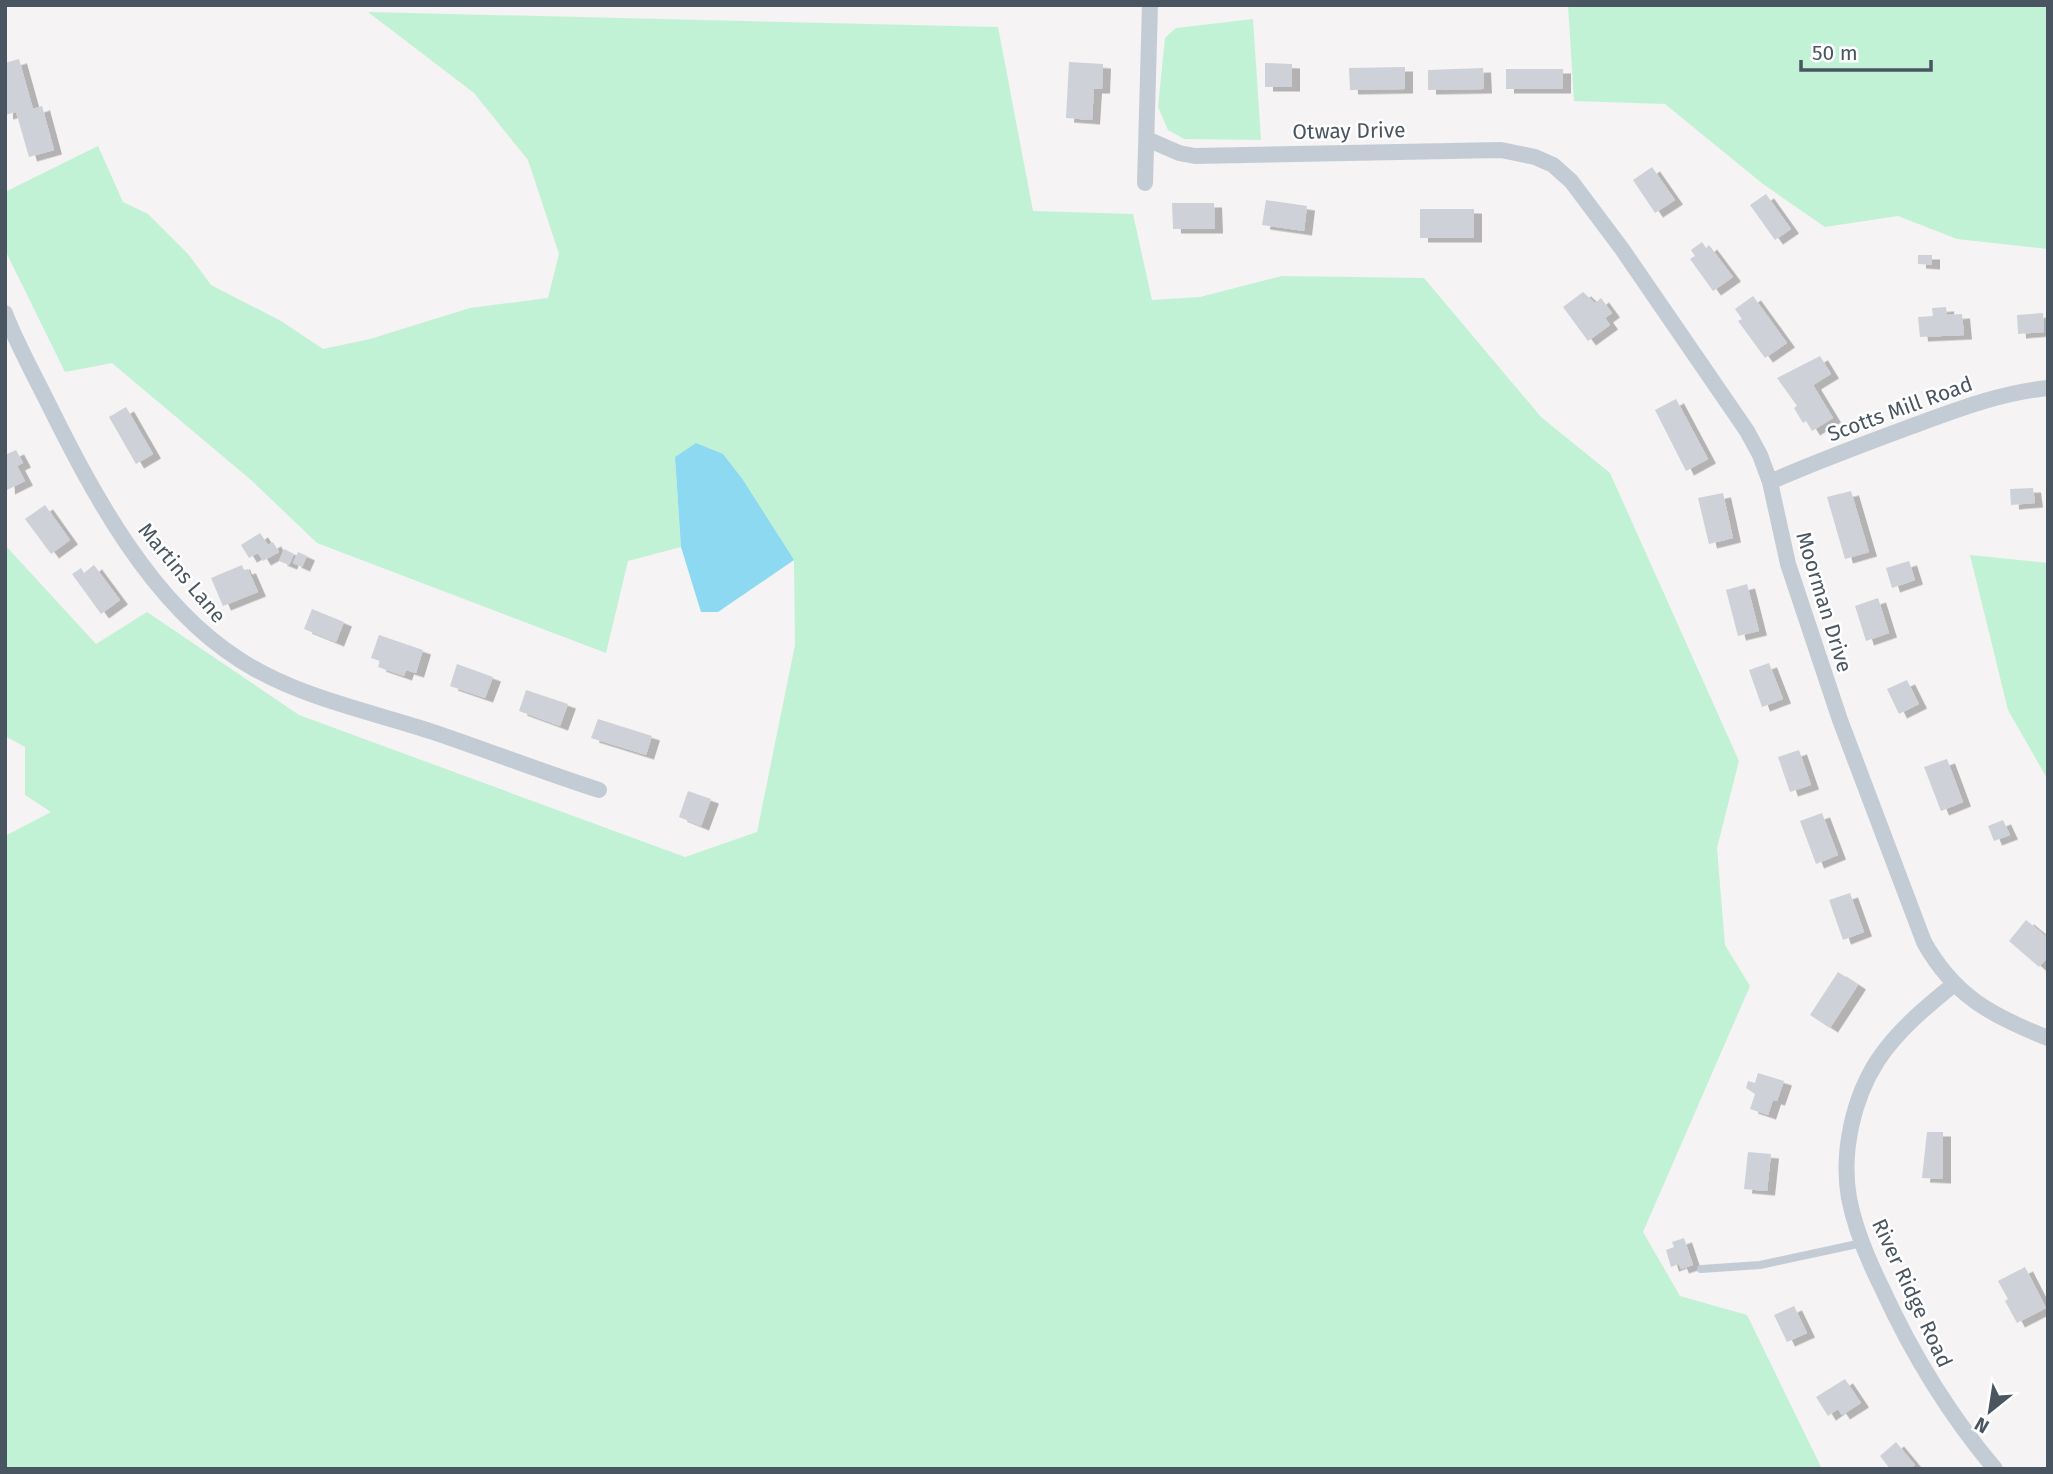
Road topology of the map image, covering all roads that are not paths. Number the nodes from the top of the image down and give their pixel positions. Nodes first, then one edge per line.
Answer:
1 (1150, 5) edge
2 (1147, 139) junction
3 (1553, 166) joint
4 (1145, 183) dead end
5 (6, 317) edge
6 (2048, 388) edge
7 (1770, 482) junction
8 (598, 790) dead end
9 (1953, 985) junction
10 (2048, 1038) edge
11 (1862, 1243) junction
12 (1701, 1269) dead end
13 (1994, 1469) edge

1 - 2 street
2 - 3 street, Otway Drive
2 - 4 street
3 - 7 street, Moorman Drive
5 - 8 street, Martins Lane
6 - 7 street, Scotts Mill Road
7 - 9 street, Moorman Drive
9 - 10 street, Moorman Drive
9 - 11 street, River Ridge Road
11 - 12 lane
11 - 13 street, River Ridge Road

